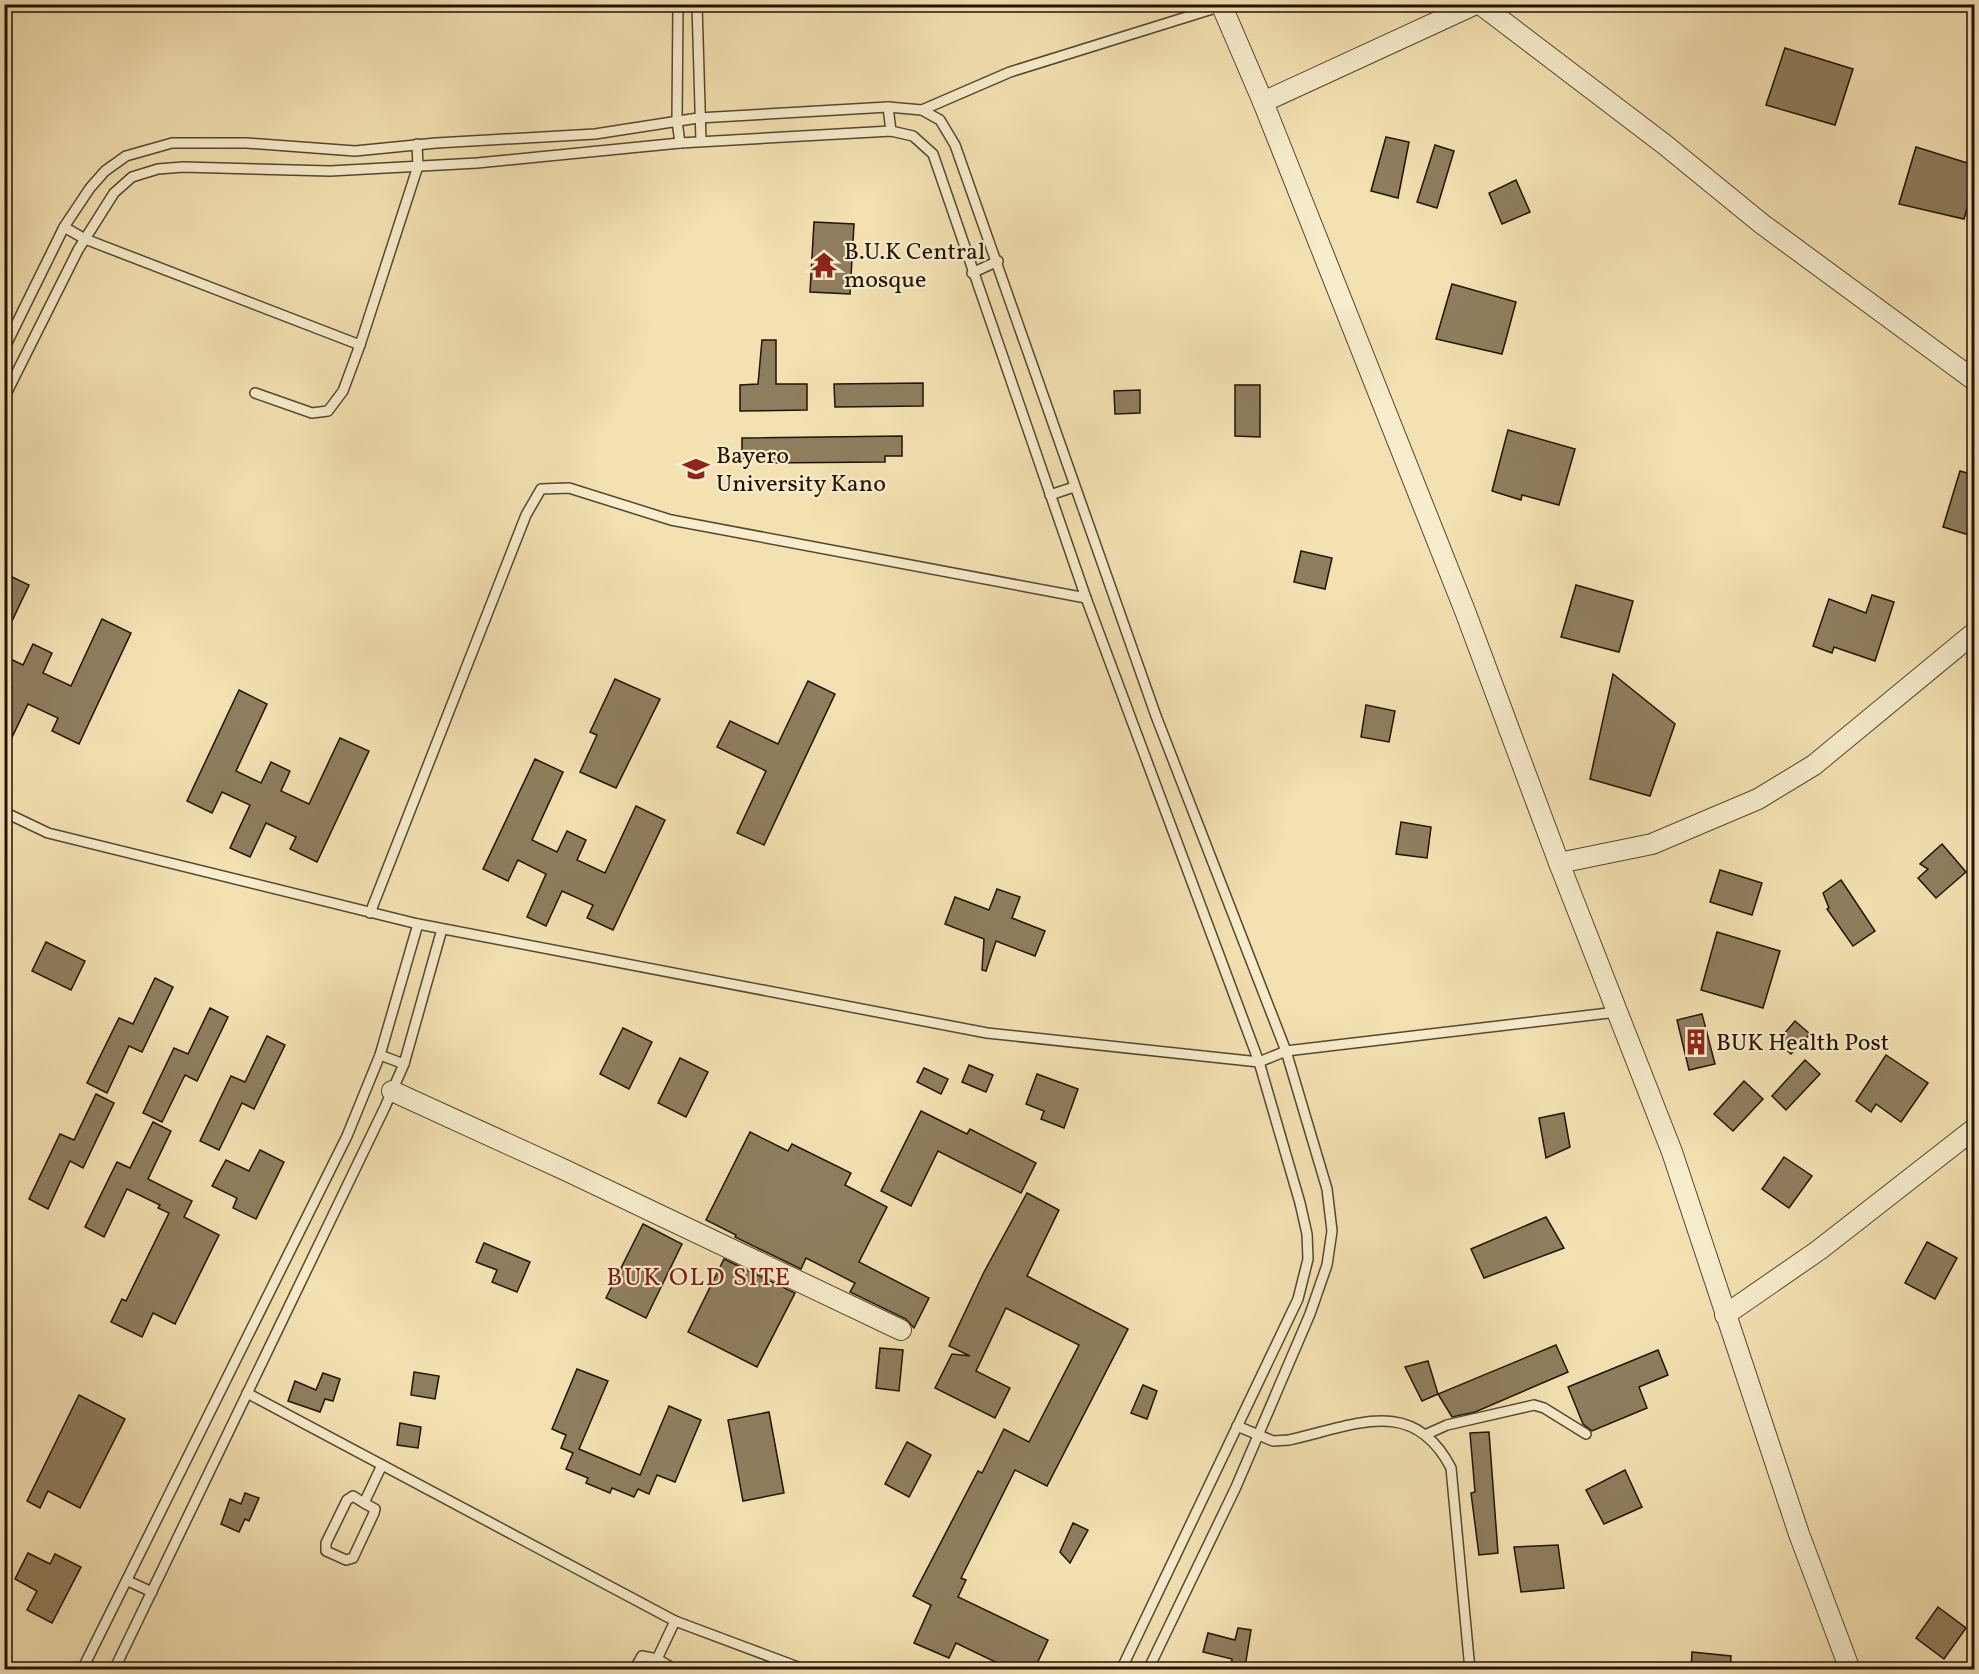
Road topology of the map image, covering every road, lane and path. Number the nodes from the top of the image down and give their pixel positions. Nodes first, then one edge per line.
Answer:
1 (678, 4) edge
2 (697, 4) edge
3 (1478, 4) edge
4 (1221, 5) edge
5 (1263, 102) junction
6 (888, 107) junction
7 (922, 110) junction
8 (698, 118) junction
9 (677, 121) junction
10 (891, 131) junction
11 (701, 141) junction
12 (680, 142) junction
13 (417, 144) junction
14 (418, 166) junction
15 (64, 227) junction
16 (85, 239) junction
17 (998, 261) junction
18 (972, 273) junction
19 (360, 345) junction
20 (4, 349) edge
21 (9, 379) edge
22 (1974, 380) edge
23 (255, 393) dead end
24 (4, 398) edge
25 (1074, 488) junction
26 (1050, 495) junction
27 (1086, 598) junction
28 (1974, 633) edge
29 (4, 812) edge
30 (1559, 864) junction
31 (370, 913) junction
32 (418, 924) junction
33 (442, 929) junction
34 (1617, 1012) junction
35 (1286, 1051) junction
36 (380, 1055) junction
37 (1259, 1062) junction
38 (404, 1064) junction
39 (392, 1091) junction
40 (1974, 1129) edge
41 (1725, 1315) junction
42 (902, 1330) dead end
43 (247, 1393) junction
44 (1237, 1426) junction
45 (1427, 1434) junction
46 (1586, 1434) dead end
47 (1258, 1436) junction
48 (382, 1465) junction
49 (364, 1503) junction
50 (128, 1581) junction
51 (152, 1592) junction
52 (675, 1621) junction
53 (657, 1659) junction
54 (82, 1670) edge
55 (114, 1670) edge
56 (634, 1670) edge
57 (669, 1670) edge
58 (806, 1670) edge
59 (1121, 1670) edge
60 (1148, 1670) edge
61 (1470, 1670) edge
62 (1850, 1670) edge

1 - 9 lane
2 - 8 lane
3 - 5 street
3 - 22 street
4 - 5 street
4 - 7 lane
5 - 30 street
6 - 7 lane
6 - 8 lane
6 - 10 lane
7 - 17 lane
8 - 9 lane
8 - 11 lane
9 - 12 lane
9 - 13 lane
10 - 11 lane
10 - 18 lane
11 - 12 lane
12 - 14 lane
13 - 14 lane
13 - 15 lane
14 - 16 lane
14 - 19 lane
15 - 16 lane
15 - 20 lane
16 - 19 lane
16 - 21 lane
17 - 18 lane
17 - 25 lane
18 - 26 lane
19 - 23 lane
21 - 24 lane
25 - 26 lane
25 - 35 lane
26 - 27 lane
27 - 31 lane
27 - 37 lane
28 - 30 street
29 - 31 lane
30 - 34 street
31 - 32 lane
32 - 33 lane
32 - 36 lane
33 - 37 lane
33 - 38 lane
34 - 35 lane
34 - 41 street
35 - 37 lane
35 - 47 lane
36 - 38 lane
36 - 50 lane
37 - 44 lane
38 - 39 lane
39 - 42 street
39 - 43 lane
40 - 41 street
41 - 62 street
43 - 48 lane
43 - 51 lane
44 - 47 lane
44 - 59 lane
45 - 46 lane
45 - 47 lane
45 - 61 lane
47 - 60 lane
48 - 49 lane
48 - 52 lane
49 - 49 lane
50 - 51 lane
50 - 54 lane
51 - 55 lane
52 - 53 lane
52 - 58 lane
53 - 56 lane
53 - 57 lane

